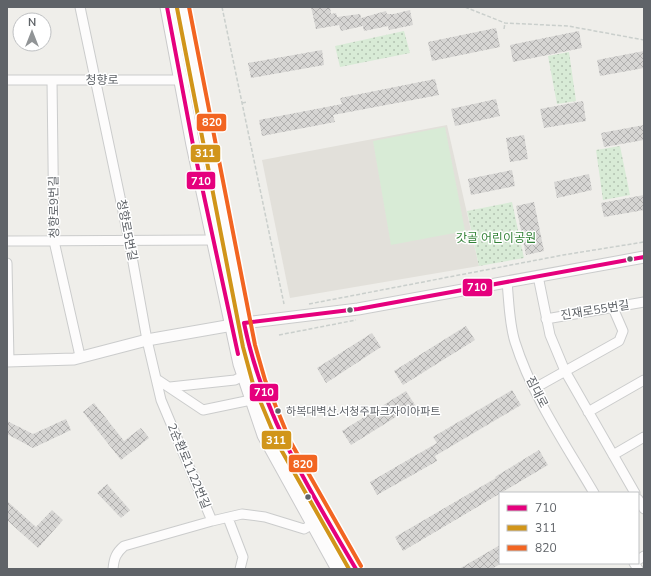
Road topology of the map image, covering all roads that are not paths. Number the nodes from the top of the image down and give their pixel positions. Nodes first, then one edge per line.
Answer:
1 (80, 7) edge
2 (167, 7) edge
3 (183, 7) edge
4 (7, 80) edge
5 (52, 80) junction
6 (96, 80) junction
7 (181, 80) junction
8 (196, 80) junction
9 (129, 240) junction
10 (213, 240) junction
11 (7, 241) edge
12 (54, 241) junction
13 (644, 257) edge
14 (7, 263) edge
15 (538, 276) junction
16 (507, 282) junction
17 (644, 302) edge
18 (613, 308) junction
19 (546, 319) junction
20 (238, 324) junction
21 (147, 340) junction
22 (80, 356) junction
23 (8, 361) edge
24 (565, 371) junction
25 (243, 376) junction
26 (158, 380) junction
27 (644, 380) edge
28 (170, 388) junction
29 (535, 388) junction
30 (251, 400) junction
31 (588, 412) junction
32 (644, 437) edge
33 (613, 455) junction
34 (593, 492) edge
35 (634, 492) edge
36 (228, 518) junction
37 (212, 521) junction
38 (313, 524) junction
39 (114, 569) edge
40 (240, 569) edge
41 (338, 569) edge
42 (356, 569) edge

1 - 6 street, 청향로5번길
2 - 7 main road
3 - 8 main road
4 - 5 street, 청향로
5 - 6 street, 청향로
5 - 12 street, 청향로9번길
6 - 7 street, 청향로
6 - 9 street, 청향로5번길
7 - 8 street, 청향로
7 - 10 main road
8 - 20 main road
9 - 10 street
9 - 12 street
9 - 21 street, 청향로5번길
10 - 20 main road
11 - 12 street
12 - 22 street, 청향로9번길
13 - 15 street
14 - 23 street
15 - 16 street
15 - 19 street
16 - 20 street
16 - 29 street, 짐대로
17 - 18 street, 진재로55번길
18 - 19 street, 진재로55번길
18 - 24 street
19 - 24 street
20 - 21 street
20 - 25 main road
20 - 42 main road
21 - 22 street
21 - 26 street, 청향로5번길
22 - 23 street
24 - 29 street
24 - 31 street
25 - 28 street
25 - 30 main road
26 - 28 street
26 - 37 street, 2순환로1122번길
27 - 31 street
28 - 30 street
29 - 34 street, 짐대로
30 - 38 main road
31 - 33 street
32 - 33 street
33 - 35 street
36 - 37 street, 2순환로1122번길
36 - 38 street, 2순환로1122번길
36 - 40 street
37 - 39 street
38 - 41 main road

